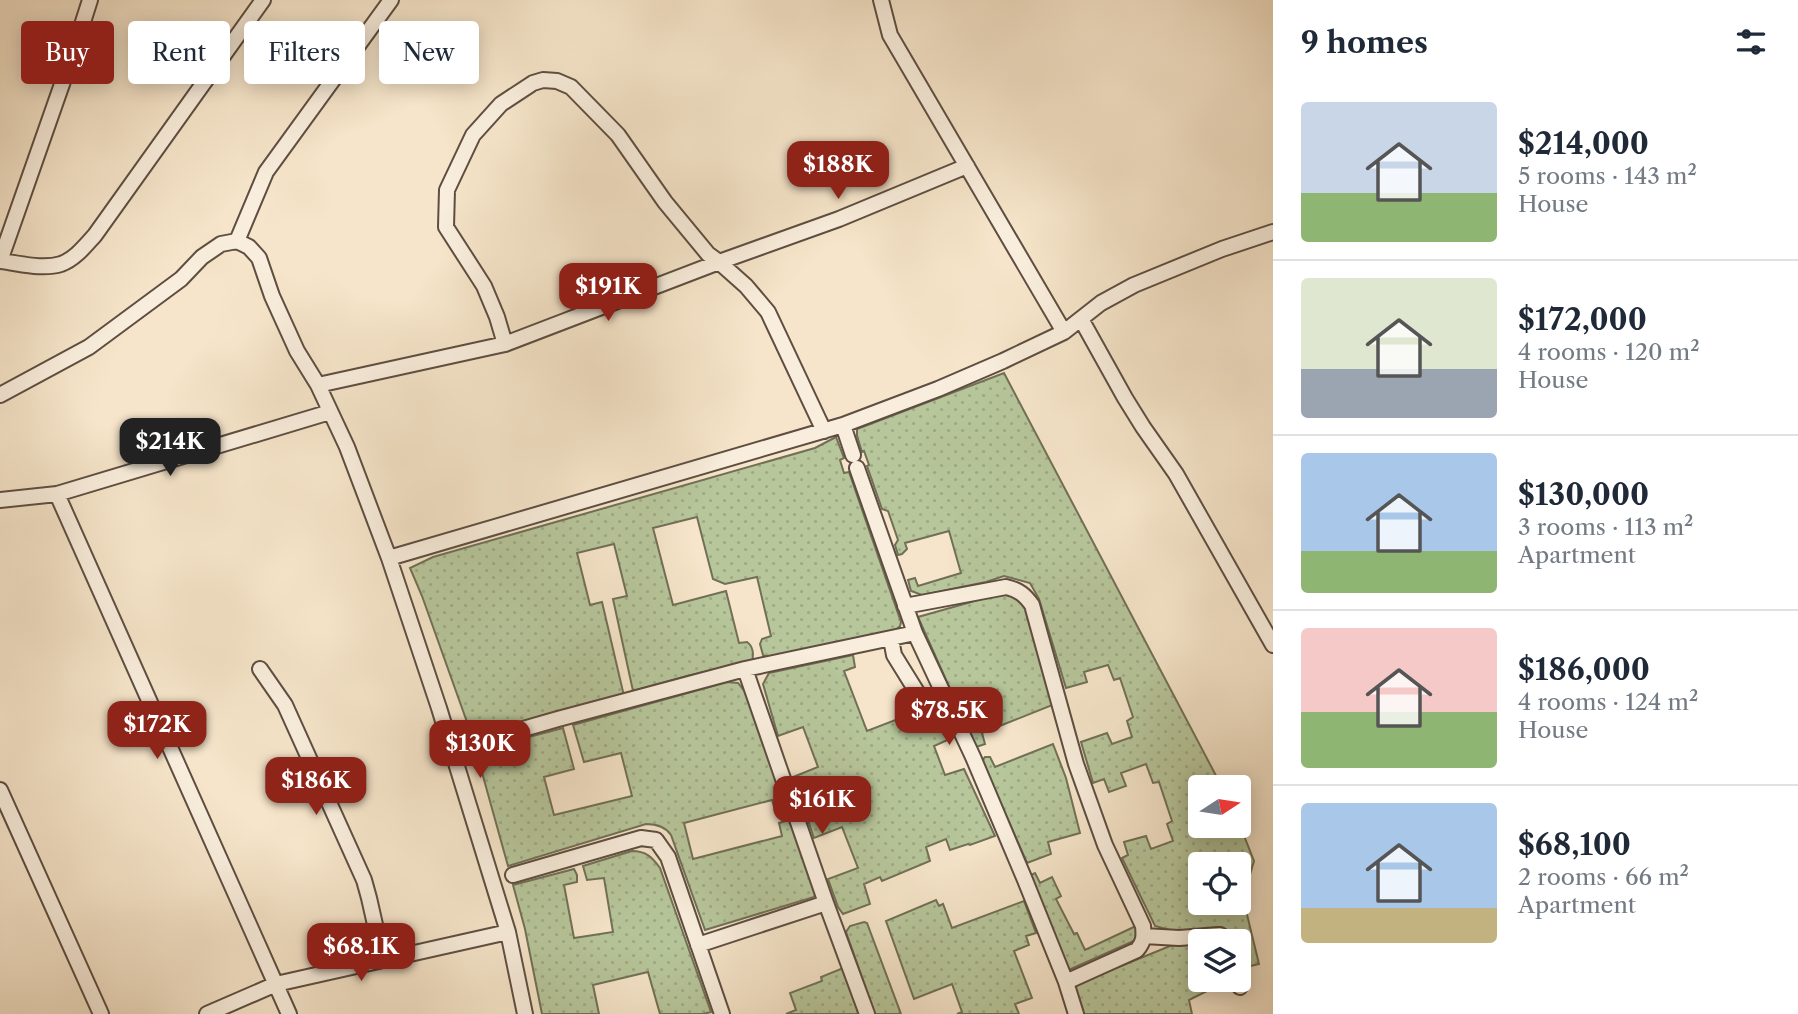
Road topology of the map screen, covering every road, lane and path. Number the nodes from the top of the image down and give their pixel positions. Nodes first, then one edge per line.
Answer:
1 (90, 0) edge
2 (263, 0) edge
3 (391, 0) edge
4 (881, 0) edge
5 (967, 166) junction
6 (1273, 232) edge
7 (237, 240) junction
8 (0, 261) edge
9 (719, 262) junction
10 (1081, 319) junction
11 (1064, 332) junction
12 (505, 344) junction
13 (318, 386) junction
14 (0, 395) edge
15 (330, 412) junction
16 (843, 425) junction
17 (824, 431) junction
18 (57, 494) junction
19 (0, 500) edge
20 (389, 558) junction
21 (905, 606) junction
22 (915, 634) junction
23 (891, 639) junction
24 (1273, 645) edge
25 (260, 669) dead end
26 (745, 669) junction
27 (942, 692) junction
28 (478, 742) dead end
29 (0, 790) edge
30 (513, 875) dead end
31 (826, 903) junction
32 (508, 932) junction
33 (1144, 936) junction
34 (1188, 937) edge
35 (698, 945) junction
36 (383, 960) junction
37 (1066, 982) junction
38 (276, 984) junction
39 (101, 1014) edge
40 (207, 1014) edge
41 (289, 1014) edge
42 (525, 1014) edge
43 (722, 1014) edge
44 (867, 1014) edge
45 (1076, 1014) edge

1 - 8 street
2 - 8 street
3 - 7 street
4 - 5 street
5 - 9 street
5 - 11 street
6 - 10 street
7 - 13 street
7 - 14 street
9 - 12 street
9 - 12 street
9 - 17 street
10 - 11 street
10 - 24 street
11 - 16 street
12 - 13 street
13 - 15 street
15 - 18 street
15 - 20 street
16 - 17 street
16 - 21 street
17 - 20 street
18 - 19 street
18 - 38 street
20 - 32 street
21 - 22 street
21 - 33 street
22 - 23 street
22 - 27 street
23 - 26 street
23 - 27 street
25 - 36 street
26 - 28 street
26 - 31 street
27 - 37 street
29 - 39 street
30 - 35 street
31 - 35 street
31 - 44 street
32 - 36 street
32 - 42 street
33 - 34 street
33 - 37 street
35 - 43 street
36 - 38 street
37 - 45 street
38 - 40 street
38 - 41 street

